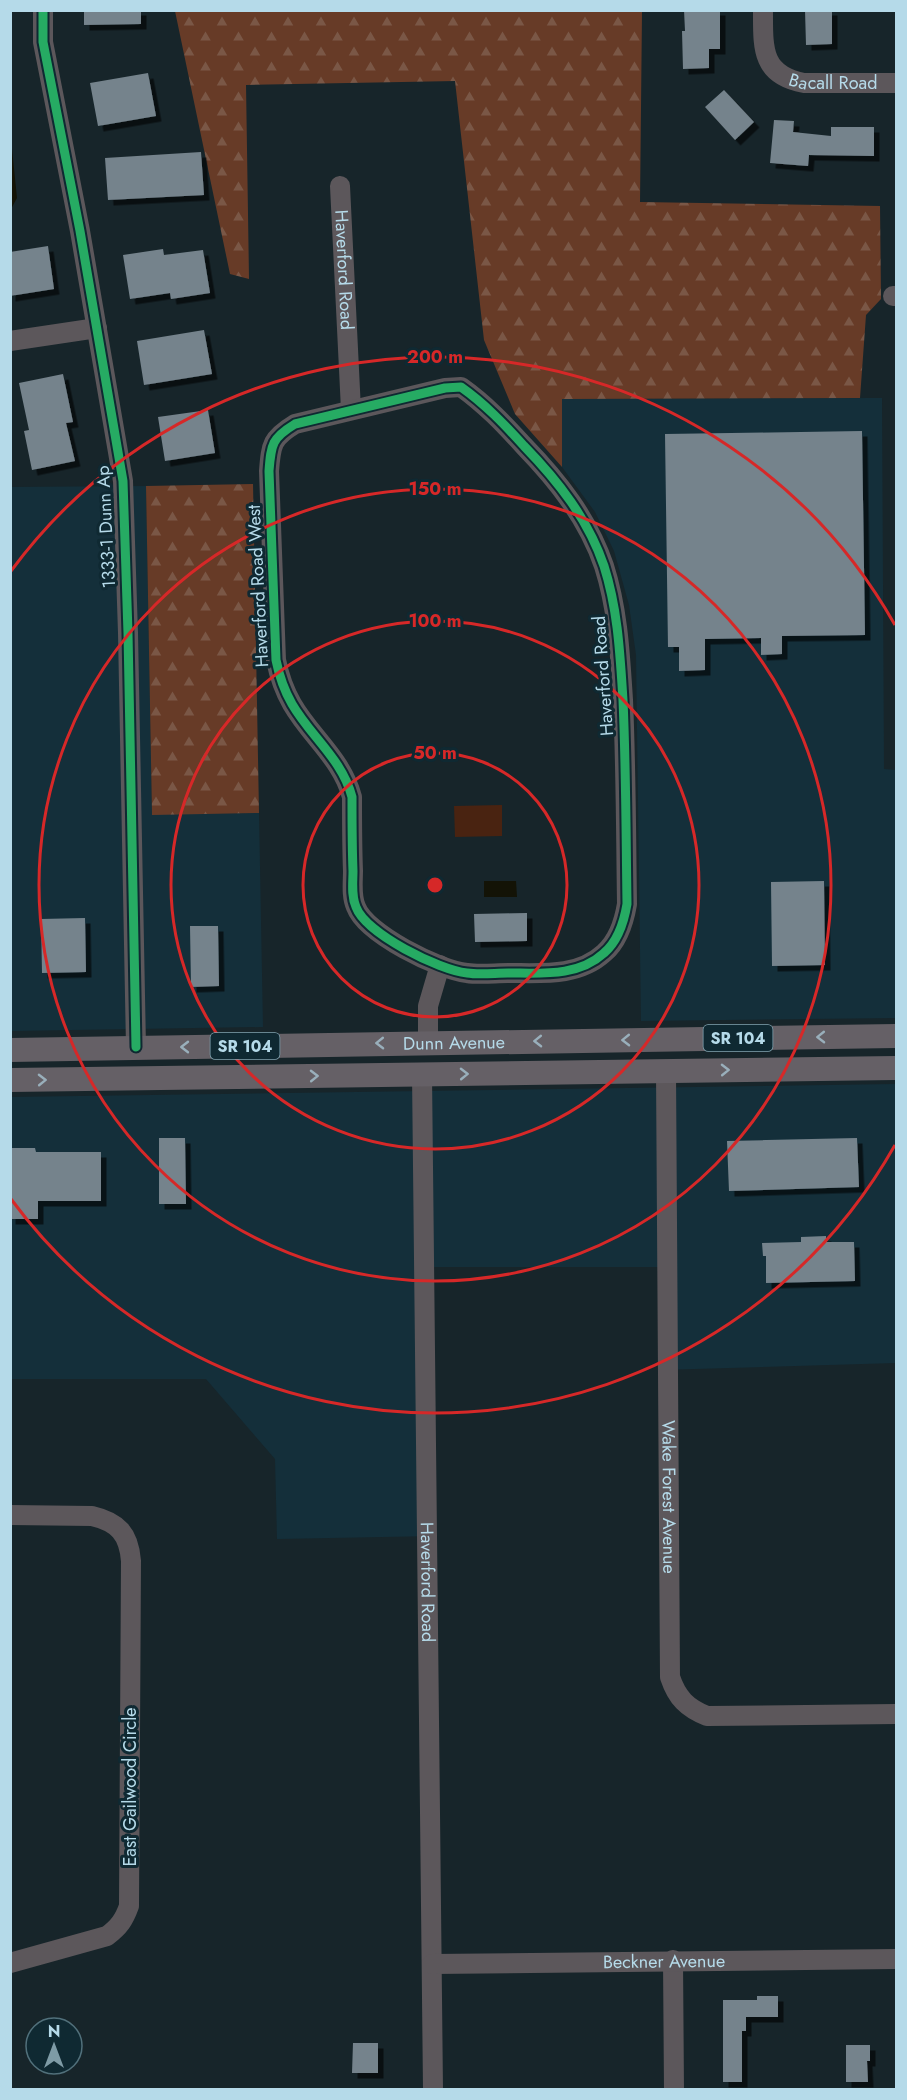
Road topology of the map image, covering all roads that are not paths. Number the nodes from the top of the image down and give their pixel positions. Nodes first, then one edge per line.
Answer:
1 (43, 10) edge
2 (763, 10) edge
3 (897, 83) edge
4 (340, 186) dead end
5 (97, 328) junction
6 (10, 341) edge
7 (351, 410) junction
8 (440, 965) junction
9 (897, 1036) edge
10 (428, 1042) junction
11 (480, 1042) junction
12 (136, 1047) junction
13 (10, 1050) edge
14 (897, 1068) edge
15 (666, 1071) junction
16 (422, 1074) junction
17 (385, 1075) junction
18 (74, 1079) junction
19 (10, 1080) edge
20 (10, 1515) edge
21 (897, 1714) edge
22 (897, 1959) edge
23 (673, 1960) junction
24 (10, 1963) edge
25 (432, 1964) junction
26 (433, 2090) edge
27 (674, 2090) edge

1 - 5 street, 1333-1 Dunn Ap
2 - 3 street, Bacall Road
4 - 7 street, Haverford Road
5 - 6 street
5 - 12 street, 1333-1 Dunn Ap
7 - 8 street, Haverford Road West
7 - 8 street, Haverford Road
8 - 10 street
9 -> 11 main road, Dunn Avenue / SR 104
10 - 11 main road, Dunn Avenue / SR 104
10 -> 12 main road, Dunn Avenue / SR 104
10 - 17 main road
11 - 16 main road
12 - 13 main road, Dunn Avenue / SR 104
12 - 18 main road
15 -> 14 main road, Dunn Avenue / SR 104
16 -> 15 main road, Dunn Avenue / SR 104
15 - 21 street, Wake Forest Avenue
16 - 17 main road, Dunn Avenue / SR 104
16 - 25 street, Haverford Road
18 -> 17 main road, Dunn Avenue / SR 104
19 -> 18 main road, Dunn Avenue / SR 104
20 - 24 street, East Gailwood Circle
22 - 23 street, Beckner Avenue
23 - 25 street, Beckner Avenue
23 - 27 street
25 - 26 street, Haverford Road

